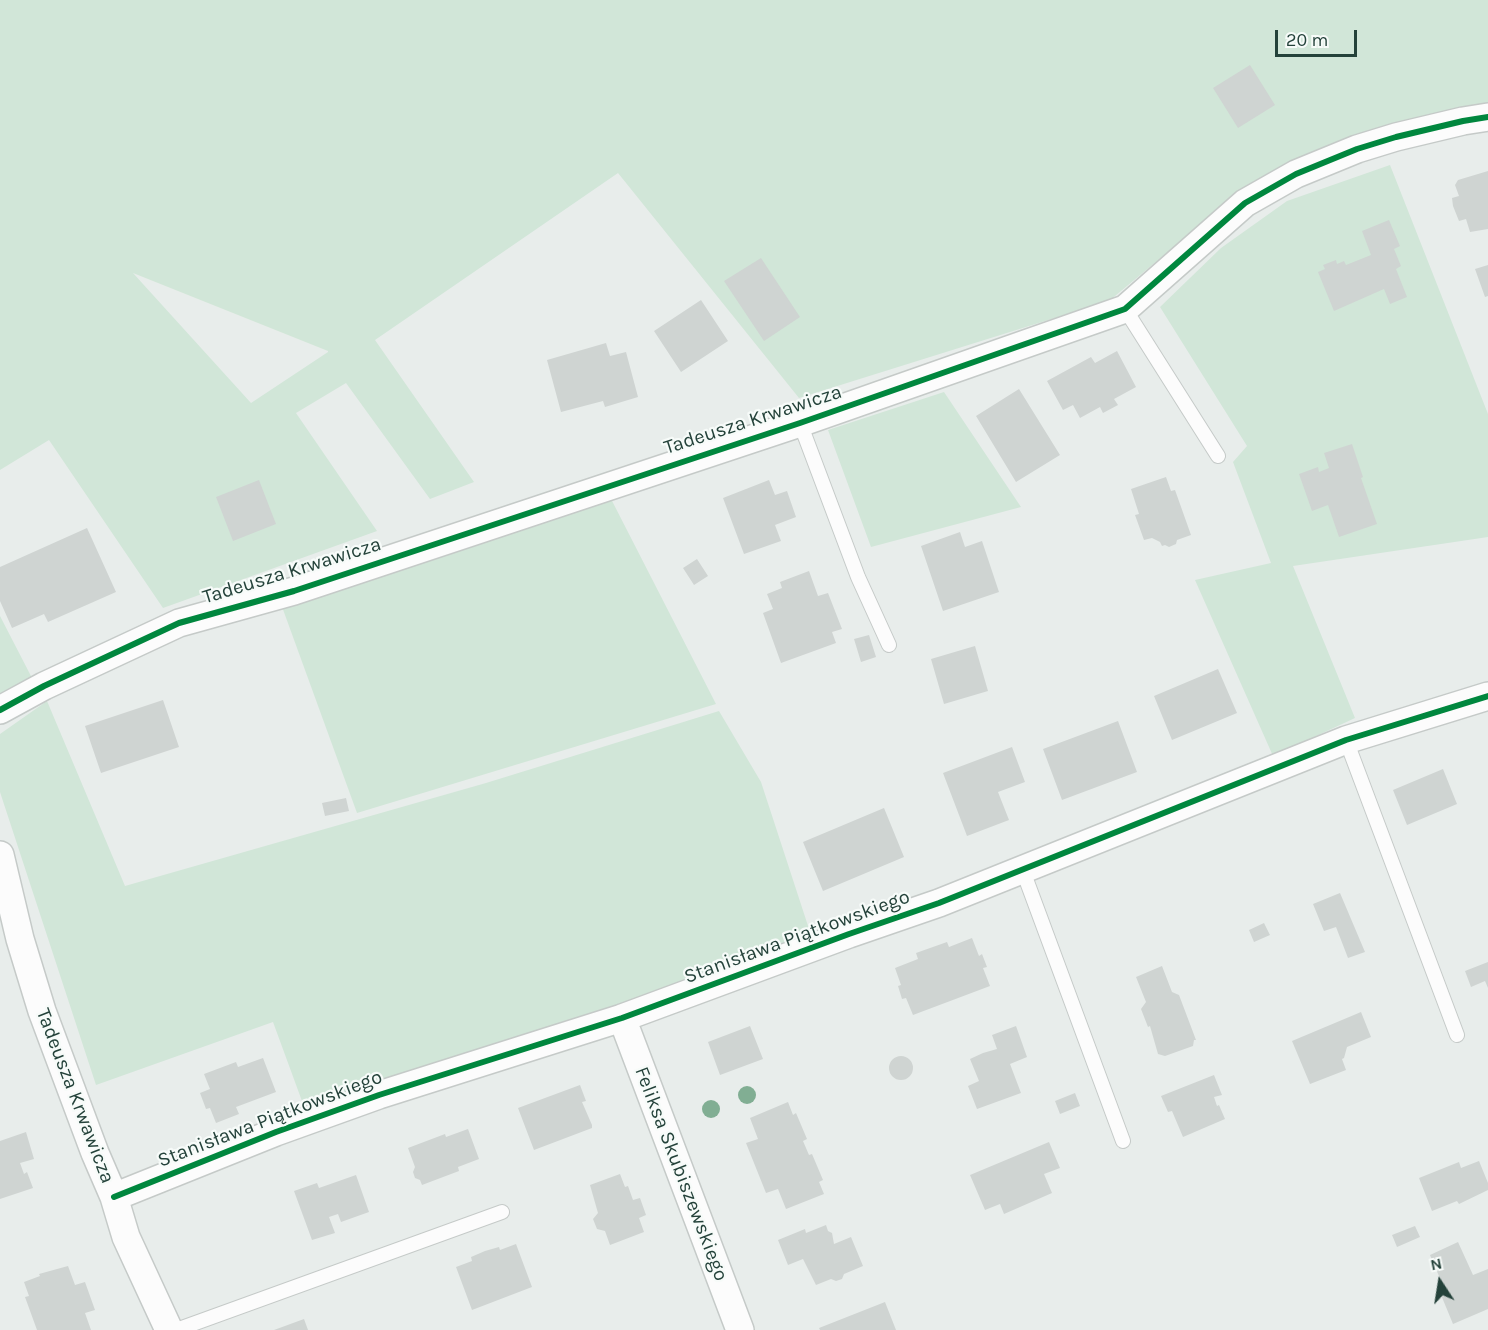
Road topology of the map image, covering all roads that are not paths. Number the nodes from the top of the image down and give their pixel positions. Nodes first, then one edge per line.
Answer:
1 (1488, 117) edge
2 (1125, 309) junction
3 (800, 423) junction
4 (1218, 456) dead end
5 (889, 645) dead end
6 (1488, 696) edge
7 (0, 710) edge
8 (1346, 740) junction
9 (0, 855) edge
10 (1023, 871) junction
11 (622, 1018) junction
12 (1457, 1035) dead end
13 (1124, 1141) dead end
14 (114, 1197) junction
15 (502, 1212) dead end
16 (169, 1330) edge
17 (176, 1330) edge
18 (740, 1330) edge

1 - 2 street, Tadeusza Krwawicza
2 - 3 street, Tadeusza Krwawicza
2 - 4 lane
3 - 5 lane
3 - 7 street, Tadeusza Krwawicza
6 - 8 street, Stanisława Piątkowskiego
8 - 10 street, Stanisława Piątkowskiego
8 - 12 lane
9 - 14 street, Tadeusza Krwawicza
10 - 11 street, Stanisława Piątkowskiego
10 - 13 lane
11 - 14 street, Stanisława Piątkowskiego
11 - 18 street, Feliksa Skubiszewskiego
14 - 16 street, Tadeusza Krwawicza
15 - 17 lane

